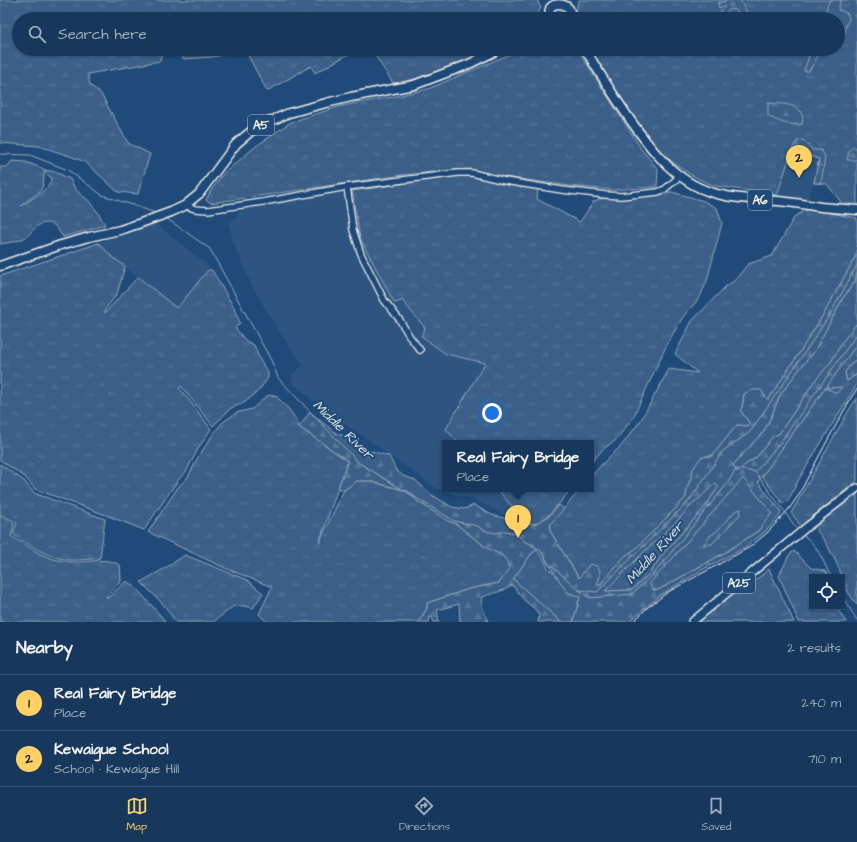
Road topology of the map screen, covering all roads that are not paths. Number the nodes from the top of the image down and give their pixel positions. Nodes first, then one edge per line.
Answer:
1 (559, 3) edge
2 (551, 12) edge
3 (552, 12) edge
4 (570, 12) edge
5 (486, 56) edge
6 (589, 56) edge
7 (670, 168) junction
8 (680, 176) junction
9 (347, 187) junction
10 (668, 187) junction
11 (189, 207) dead end
12 (857, 210) edge
13 (0, 266) edge
14 (420, 350) dead end
15 (857, 488) edge
16 (692, 622) edge

1 - 2 highway
1 - 3 highway
1 - 4 highway
5 - 13 highway, A5
6 - 7 highway, A6
7 - 8 highway, A6
7 - 10 street
8 - 10 street
8 - 12 highway, A6
9 - 10 street
9 - 11 street
9 - 14 street
15 - 16 main road, A25

